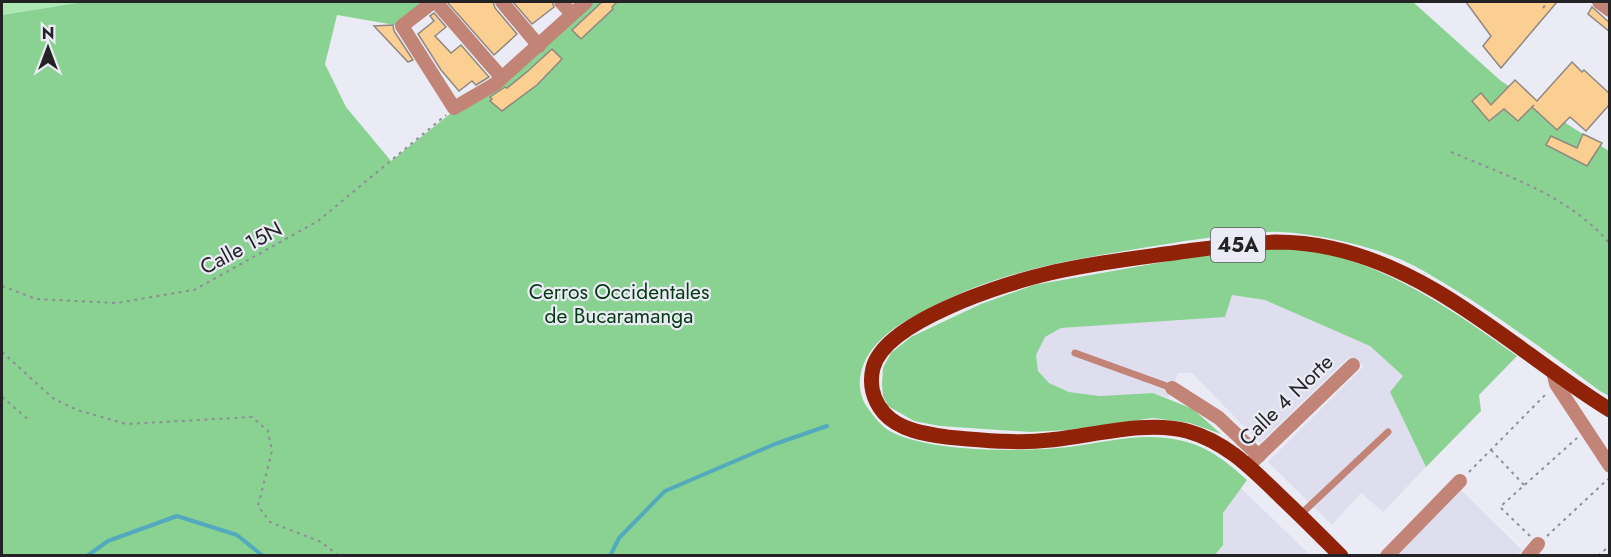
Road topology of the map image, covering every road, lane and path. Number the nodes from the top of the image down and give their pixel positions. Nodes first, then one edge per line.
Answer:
1 (435, 2) edge
2 (502, 2) edge
3 (561, 2) edge
4 (586, 2) edge
5 (1548, 2) edge
6 (1599, 2) edge
7 (1542, 8) dead end
8 (1610, 10) edge
9 (572, 14) junction
10 (539, 46) junction
11 (502, 78) junction
12 (454, 108) junction
13 (1451, 152) dead end
14 (1610, 244) edge
15 (2, 286) edge
16 (2, 352) edge
17 (1075, 353) dead end
18 (1353, 364) dead end
19 (1554, 378) junction
20 (1172, 388) joint
21 (2, 397) edge
22 (1610, 410) edge
23 (28, 420) dead end
24 (1586, 430) junction
25 (1388, 432) dead end
26 (1491, 450) junction
27 (1254, 461) junction
28 (1610, 466) edge
29 (1610, 477) edge
30 (1461, 481) joint
31 (1525, 485) junction
32 (1300, 515) junction
33 (1539, 544) junction
34 (1610, 545) edge
35 (339, 555) edge
36 (1341, 555) edge
37 (1386, 555) edge
38 (1528, 555) edge
39 (1598, 555) edge

1 - 11 street
1 - 12 street
2 - 10 street
3 - 9 street
4 - 9 street
5 - 7 path
6 - 8 street
9 - 10 street
10 - 11 street
11 - 12 street
12 - 15 path, Calle 15N
13 - 14 path
16 - 35 path
17 - 20 lane
18 - 27 street, Calle 4 Norte
19 - 22 main road, 45A
19 - 24 street
19 - 26 path
19 - 27 main road, 45A
20 - 27 street
21 - 23 path
24 - 28 street
24 - 31 path
25 - 32 lane
26 - 30 path
26 - 31 path
27 - 32 main road, 45A
29 - 33 path
30 - 37 street
31 - 33 path
32 - 36 main road, 45A
33 - 38 street
34 - 39 path

